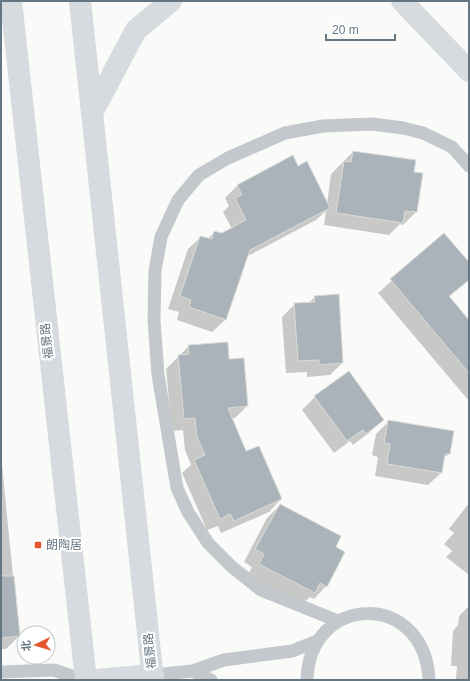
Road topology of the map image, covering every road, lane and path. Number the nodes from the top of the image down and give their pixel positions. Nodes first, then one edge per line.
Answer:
1 (11, 1) edge
2 (80, 1) edge
3 (171, 1) edge
4 (391, 1) edge
5 (407, 6) edge
6 (469, 71) edge
7 (92, 113) junction
8 (469, 166) edge
9 (338, 621) junction
10 (317, 641) junction
11 (193, 671) junction
12 (1, 672) edge
13 (153, 677) edge
14 (84, 680) edge
15 (96, 680) edge
16 (211, 680) edge
17 (307, 680) edge
18 (429, 680) edge

1 - 14 main road, 福景路
2 - 7 main road, 福景路
3 - 7 main road
4 - 5 main road
5 - 6 main road
7 - 13 main road, 福景路
8 - 9 lane
9 - 10 lane
9 - 18 lane
10 - 11 lane
10 - 17 lane
11 - 13 lane
11 - 16 lane
12 - 14 lane
13 - 15 main road

